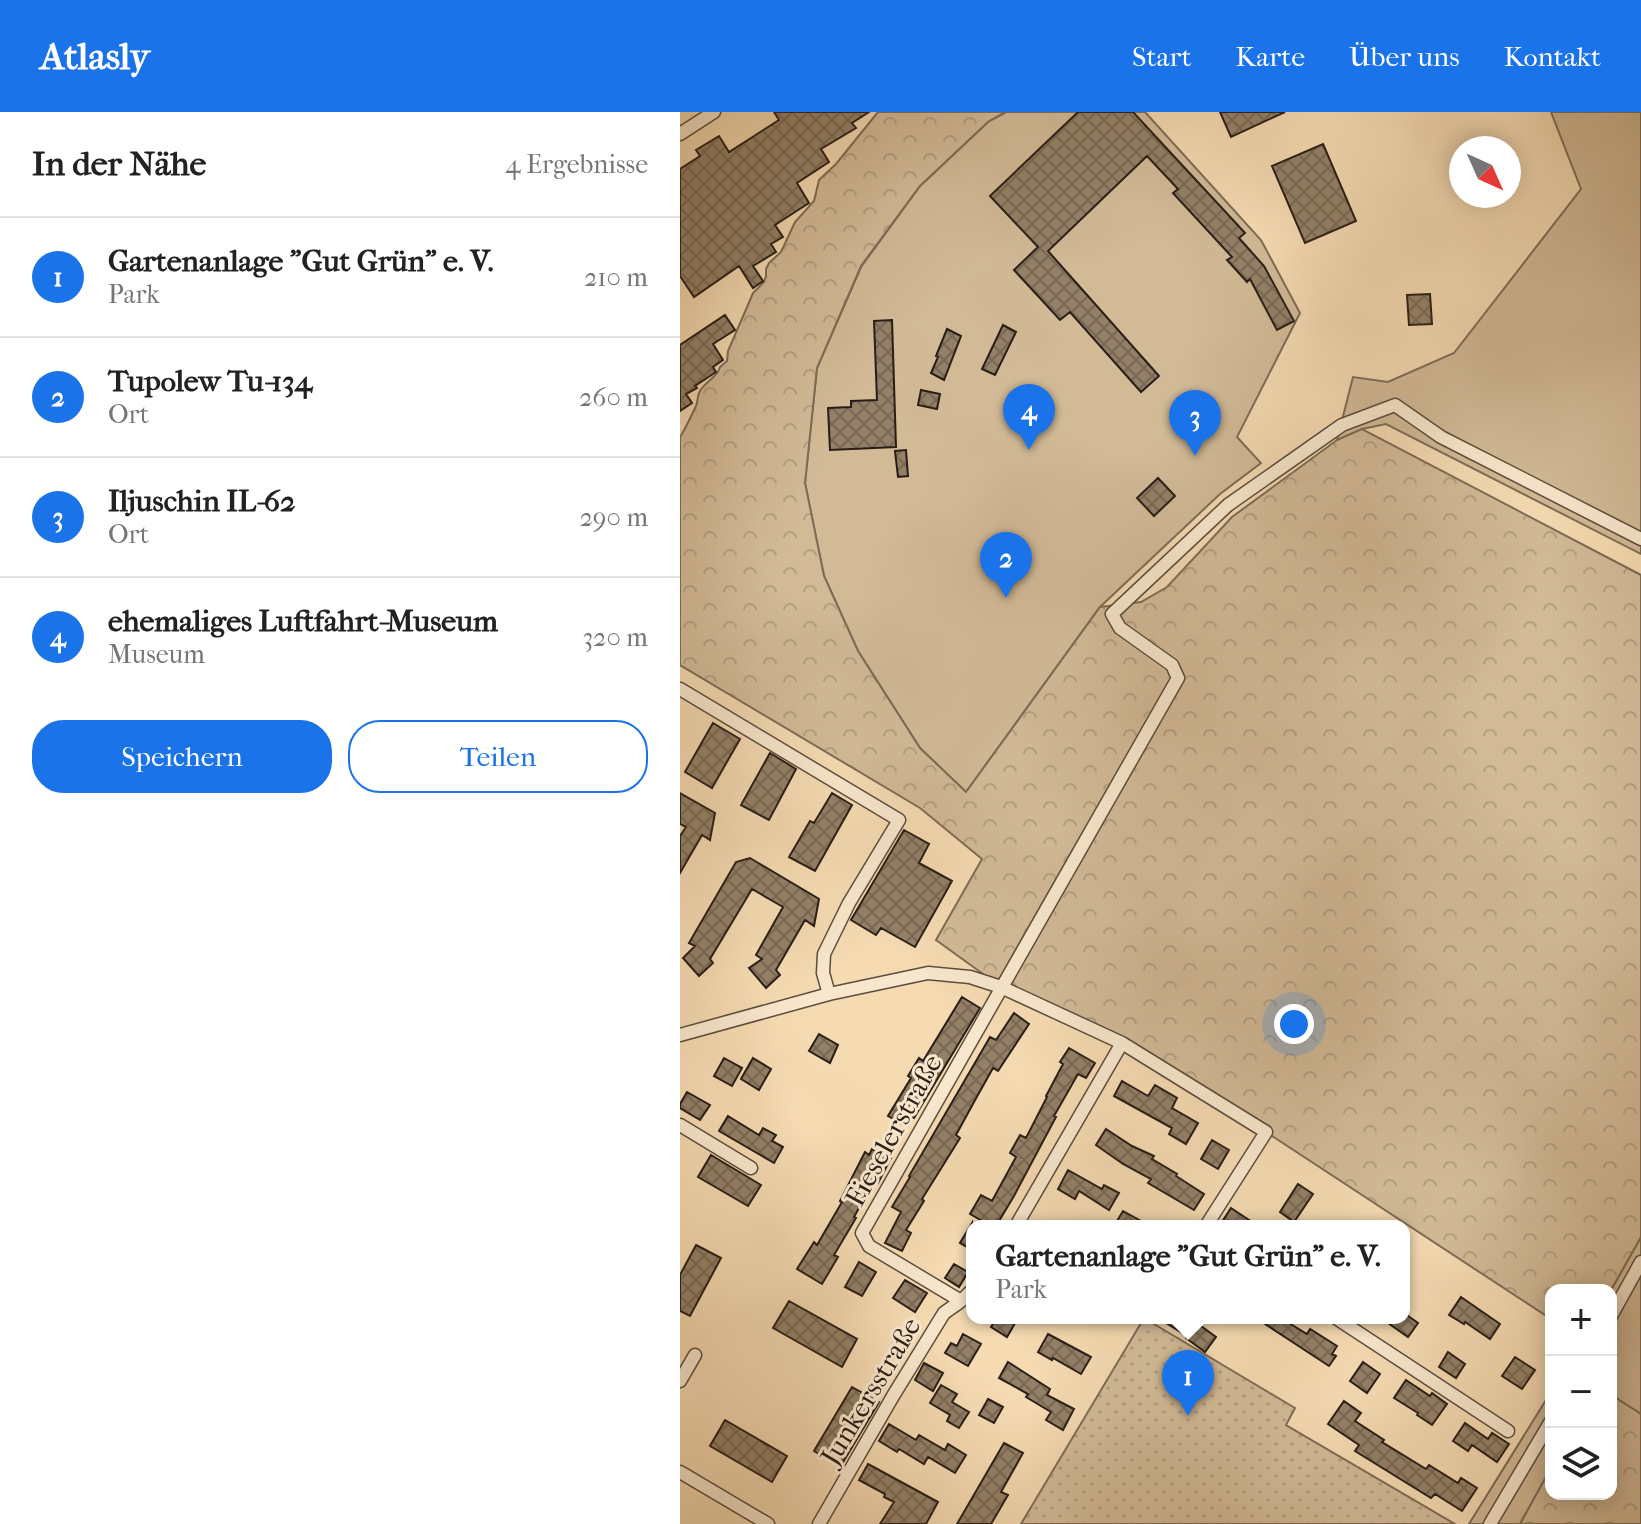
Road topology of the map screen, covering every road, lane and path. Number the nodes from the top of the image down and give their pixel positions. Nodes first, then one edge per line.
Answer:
1 (714, 112) edge
2 (680, 134) edge
3 (1641, 539) edge
4 (680, 689) edge
5 (1001, 987) junction
6 (829, 994) junction
7 (680, 1035) edge
8 (1122, 1043) junction
9 (680, 1125) edge
10 (751, 1168) dead end
11 (1019, 1220) edge
12 (1210, 1220) edge
13 (1641, 1262) edge
14 (966, 1296) edge
15 (961, 1301) junction
16 (1617, 1305) edge
17 (1345, 1324) edge
18 (695, 1355) dead end
19 (680, 1381) edge
20 (1547, 1428) edge
21 (1508, 1431) dead end
22 (680, 1472) edge
23 (768, 1524) edge
24 (819, 1524) edge
25 (1490, 1524) edge

1 - 2 street
3 - 5 street
4 - 6 street
5 - 6 street
5 - 8 street
5 - 15 street, Fieselerstraße
6 - 7 street
8 - 11 street
8 - 12 street
9 - 10 street
13 - 16 street
14 - 15 street, Junkersstraße
15 - 24 street, Junkersstraße
17 - 21 street
18 - 19 street
20 - 25 street
22 - 23 street

